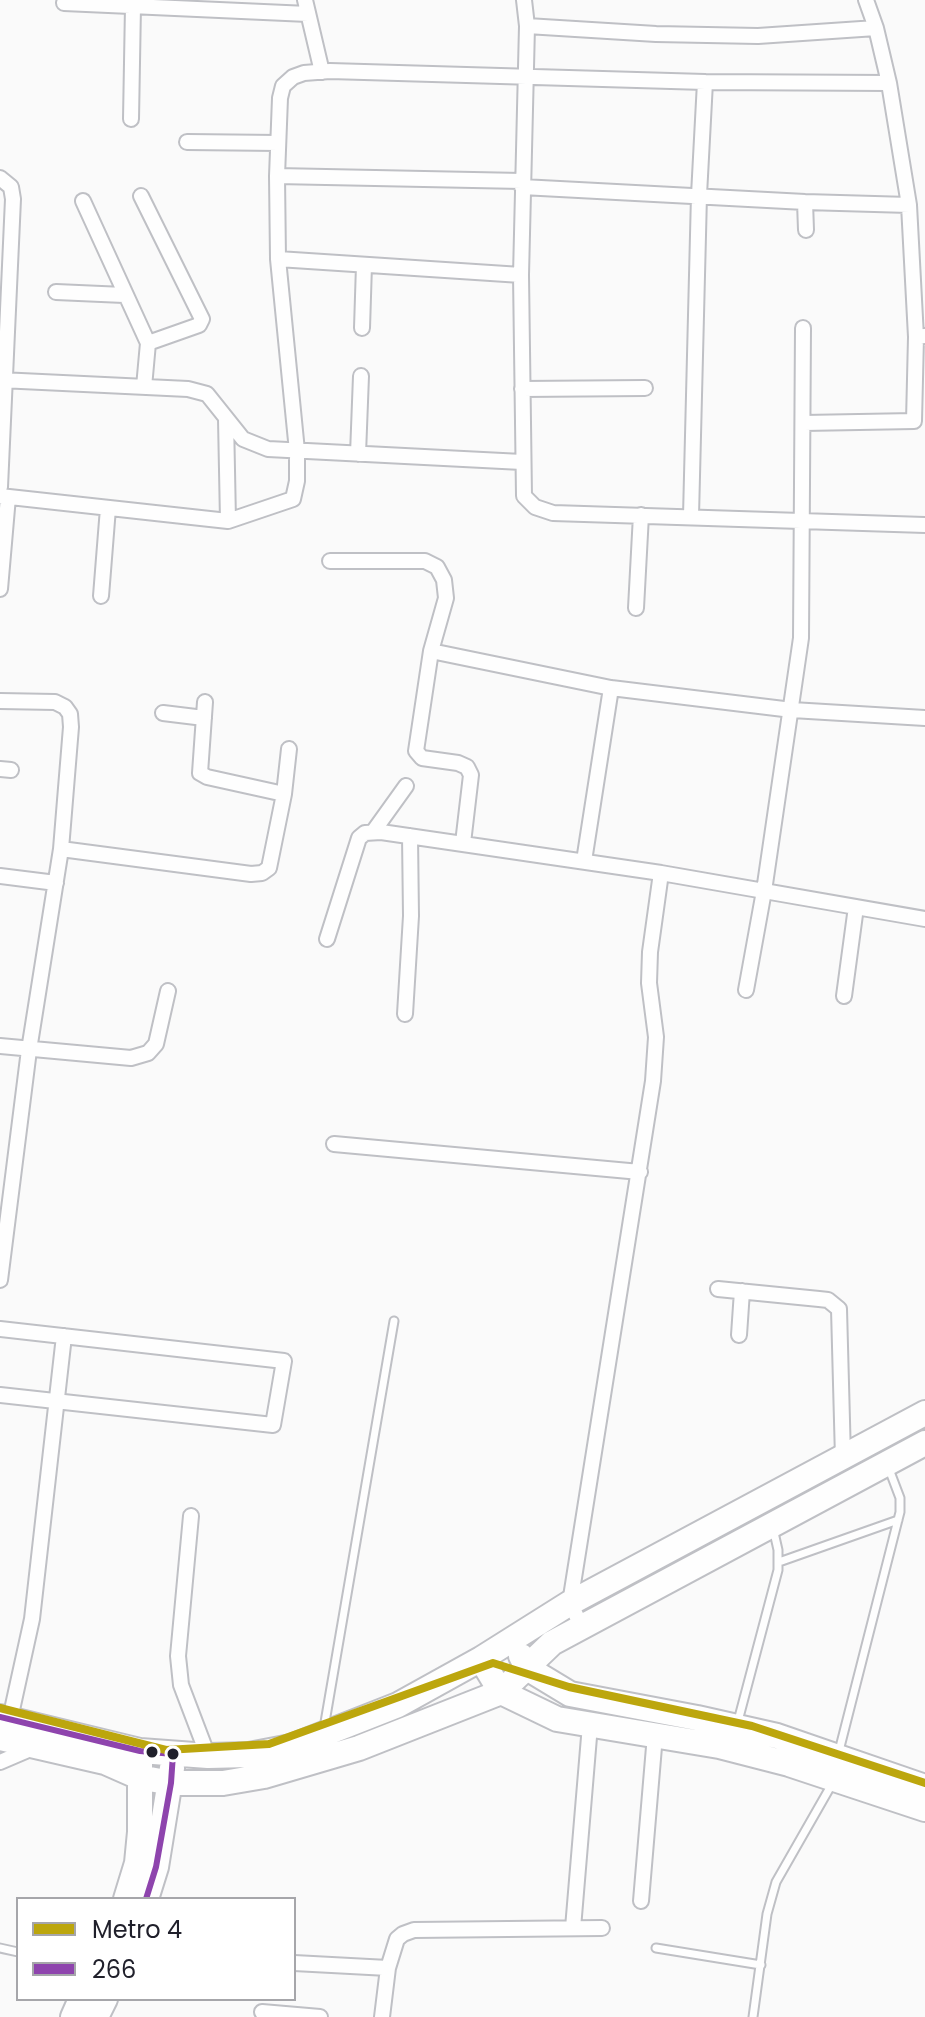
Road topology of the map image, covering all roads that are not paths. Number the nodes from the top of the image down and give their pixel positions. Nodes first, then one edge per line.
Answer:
1 (524, 0) edge
2 (866, 0) edge
3 (64, 3) dead end
4 (133, 6) junction
5 (306, 7) edge
6 (527, 26) junction
7 (876, 28) junction
8 (322, 72) junction
9 (526, 76) junction
10 (705, 82) junction
11 (889, 83) junction
12 (131, 119) dead end
13 (187, 142) dead end
14 (278, 143) junction
15 (277, 176) junction
16 (0, 178) edge
17 (522, 184) junction
18 (699, 195) junction
19 (141, 196) dead end
20 (83, 201) dead end
21 (805, 202) junction
22 (909, 205) junction
23 (806, 230) dead end
24 (278, 259) junction
25 (364, 265) junction
26 (521, 275) junction
27 (5, 280) edge
28 (56, 292) dead end
29 (124, 295) junction
30 (362, 328) dead end
31 (803, 328) dead end
32 (921, 337) edge
33 (148, 343) junction
34 (361, 376) dead end
35 (2, 381) edge
36 (144, 387) junction
37 (645, 388) dead end
38 (522, 389) junction
39 (226, 419) junction
40 (920, 421) edge
41 (804, 423) junction
42 (297, 451) junction
43 (358, 454) junction
44 (522, 462) junction
45 (3, 493) edge
46 (108, 508) junction
47 (641, 515) junction
48 (691, 516) junction
49 (802, 520) junction
50 (228, 521) junction
51 (925, 525) edge
52 (330, 561) dead end
53 (0, 589) edge
54 (101, 596) dead end
55 (636, 608) dead end
56 (431, 651) junction
57 (611, 688) junction
58 (0, 701) edge
59 (205, 702) dead end
60 (792, 710) junction
61 (163, 713) dead end
62 (204, 718) junction
63 (925, 718) edge
64 (289, 749) dead end
65 (406, 786) dead end
66 (284, 794) junction
67 (373, 832) junction
68 (410, 836) junction
69 (463, 843) junction
70 (61, 849) junction
71 (584, 861) junction
72 (661, 873) junction
73 (0, 876) edge
74 (56, 883) junction
75 (764, 891) junction
76 (856, 907) junction
77 (925, 919) edge
78 (327, 939) dead end
79 (746, 990) dead end
80 (168, 991) dead end
81 (844, 996) dead end
82 (405, 1014) dead end
83 (0, 1046) edge
84 (29, 1050) junction
85 (334, 1144) dead end
86 (640, 1172) junction
87 (0, 1280) edge
88 (718, 1289) dead end
89 (742, 1291) junction
90 (394, 1321) dead end
91 (0, 1329) edge
92 (739, 1335) dead end
93 (64, 1336) junction
94 (0, 1395) edge
95 (57, 1400) junction
96 (925, 1413) edge
97 (925, 1443) edge
98 (843, 1458) junction
99 (887, 1463) junction
100 (191, 1516) dead end
101 (898, 1520) junction
102 (772, 1524) junction
103 (779, 1562) junction
104 (570, 1603) junction
105 (582, 1627) junction
106 (513, 1640) junction
107 (557, 1640) junction
108 (481, 1659) junction
109 (527, 1668) junction
110 (562, 1689) junction
111 (501, 1692) junction
112 (3, 1725) edge
113 (590, 1725) junction
114 (737, 1727) junction
115 (323, 1734) junction
116 (655, 1735) junction
117 (35, 1747) junction
118 (140, 1751) junction
119 (173, 1754) junction
120 (208, 1756) junction
121 (98, 1760) junction
122 (0, 1762) edge
123 (836, 1768) junction
124 (139, 1777) junction
125 (171, 1783) junction
126 (925, 1787) edge
127 (925, 1809) edge
128 (140, 1832) junction
129 (127, 1897) edge
130 (147, 1897) edge
131 (641, 1901) dead end
132 (573, 1928) junction
133 (602, 1928) dead end
134 (656, 1948) dead end
135 (296, 1963) edge
136 (761, 1965) junction
137 (388, 1968) junction
138 (262, 2012) dead end
139 (320, 2017) edge
140 (382, 2017) edge
141 (753, 2017) edge

1 - 6 street
2 - 7 street
3 - 4 street
4 - 5 street
4 - 12 street
5 - 8 street
6 - 7 street
6 - 9 street
7 - 11 street
8 - 9 street
8 - 14 street
9 - 10 street
9 - 17 street
10 - 11 street
10 - 18 street
11 - 22 street
13 - 14 street
14 - 15 street
15 - 17 street
15 - 24 street
16 - 27 street
17 - 18 street
17 - 26 street
18 - 21 street
18 - 48 street
19 - 33 street
20 - 29 street
21 - 22 street
21 - 23 street
22 - 32 street
24 - 25 street
24 - 42 street
25 - 26 street
25 - 30 street
26 - 38 street
27 - 35 street
28 - 29 street
29 - 33 street
31 - 41 street
32 - 40 street
33 - 36 street
34 - 43 street
35 - 36 street
35 - 45 street
36 - 39 street
37 - 38 street
38 - 44 street
39 - 42 street
39 - 50 street
40 - 41 street
41 - 49 street
42 - 43 street
42 - 50 street
43 - 44 street
44 - 47 street
45 - 46 street
45 - 53 street
46 - 50 street
46 - 54 street
47 - 48 street
47 - 55 street
48 - 49 street
49 - 51 street
49 - 60 street
52 - 56 street
56 - 57 street
56 - 69 street
57 - 60 street
57 - 71 street
58 - 70 street
59 - 62 street
60 - 63 street
60 - 75 street
61 - 62 street
62 - 66 street
64 - 66 street
65 - 67 street
66 - 70 street
67 - 68 street
67 - 78 street
68 - 69 street
68 - 82 street
69 - 71 street
70 - 74 street
71 - 72 street
72 - 75 street
72 - 86 street
73 - 74 street
74 - 84 street
75 - 76 street
75 - 79 street
76 - 77 street
76 - 81 street
80 - 84 street
83 - 84 street
84 - 87 street
85 - 86 street
86 - 104 street
88 - 89 street
89 - 92 street
89 - 98 street
90 - 115 lane
91 - 93 street
93 - 95 street
93 - 95 street
94 - 95 street
95 - 112 street
96 - 98 main road
97 - 99 main road
98 - 104 main road
99 - 101 lane
99 - 102 main road
100 - 120 street
101 - 103 lane
101 - 123 lane
102 - 103 lane
102 - 105 main road
103 - 114 lane
104 - 105 street
104 - 106 main road
105 - 107 main road
106 - 108 main road
106 - 109 main road
107 - 109 main road
107 - 110 main road
108 - 111 main road
108 - 115 main road
109 - 110 main road
109 - 111 main road
110 - 114 main road
111 - 113 main road
111 - 125 main road
112 - 117 main road
112 - 118 main road
113 - 116 main road
113 - 132 street
114 - 123 main road
115 - 120 main road
116 - 123 main road
116 - 131 street
117 - 121 main road
117 - 122 street
118 - 119 main road
118 - 124 main road
119 - 120 main road
119 - 125 main road
121 - 124 main road
121 - 128 main road
123 - 126 main road
123 - 127 main road
123 - 136 lane
124 - 125 main road
124 - 128 main road
125 - 130 main road
128 - 129 main road
132 - 133 street
132 - 137 street
134 - 136 lane
135 - 137 street
136 - 141 lane
137 - 140 street
138 - 139 street

